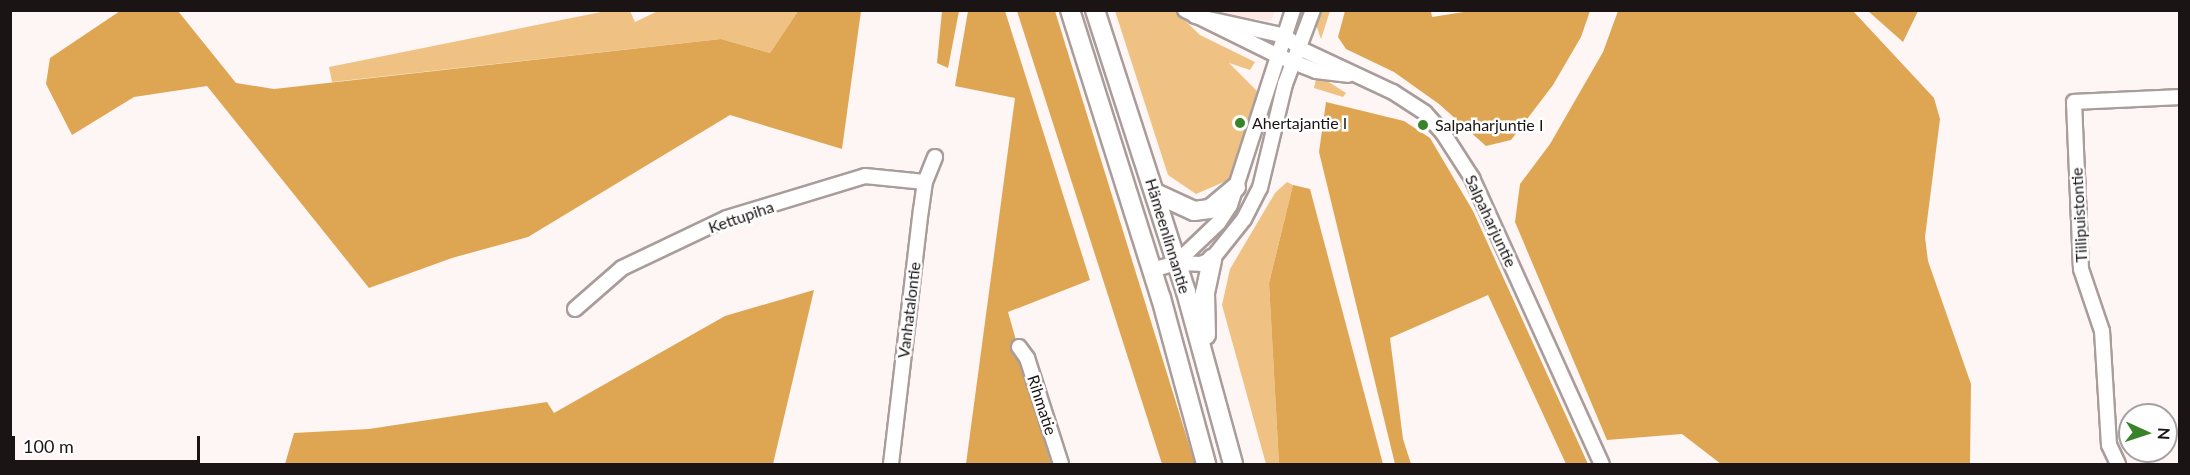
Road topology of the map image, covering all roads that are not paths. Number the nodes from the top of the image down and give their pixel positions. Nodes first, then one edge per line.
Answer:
1 (1070, 10) edge
2 (1095, 10) edge
3 (1293, 10) edge
4 (1313, 10) edge
5 (1190, 13) edge
6 (1285, 36) junction
7 (1278, 56) junction
8 (1298, 56) junction
9 (2180, 97) edge
10 (935, 157) dead end
11 (925, 182) junction
12 (1236, 187) junction
13 (1155, 193) junction
14 (1212, 259) junction
15 (1176, 263) junction
16 (1152, 270) junction
17 (576, 309) dead end
18 (1019, 347) dead end
19 (1209, 370) junction
20 (891, 465) edge
21 (1061, 465) edge
22 (1206, 465) edge
23 (1233, 465) edge
24 (1602, 465) edge
25 (2118, 465) edge

1 - 16 main road, Hämeenlinnantie
2 - 13 main road, Hämeenlinnantie
3 - 6 street
4 - 8 street
5 - 6 street
5 - 7 street, Salpaharjuntie
6 - 7 street
6 - 8 street
7 - 8 street, Salpaharjuntie
7 - 12 street
8 - 14 street
8 - 24 street, Salpaharjuntie
9 - 25 street, Tiilipuistontie
10 - 11 street, Vanhatalontie
11 - 17 street, Kettupiha
11 - 20 street, Vanhatalontie
12 - 13 main road
12 - 15 street
13 - 15 main road, Hämeenlinnantie
14 - 15 street
14 - 19 main road
15 - 16 street
15 - 19 main road, Hämeenlinnantie
16 - 22 main road, Hämeenlinnantie
18 - 21 street, Rihmatie
19 - 23 main road, Hämeenlinnantie

